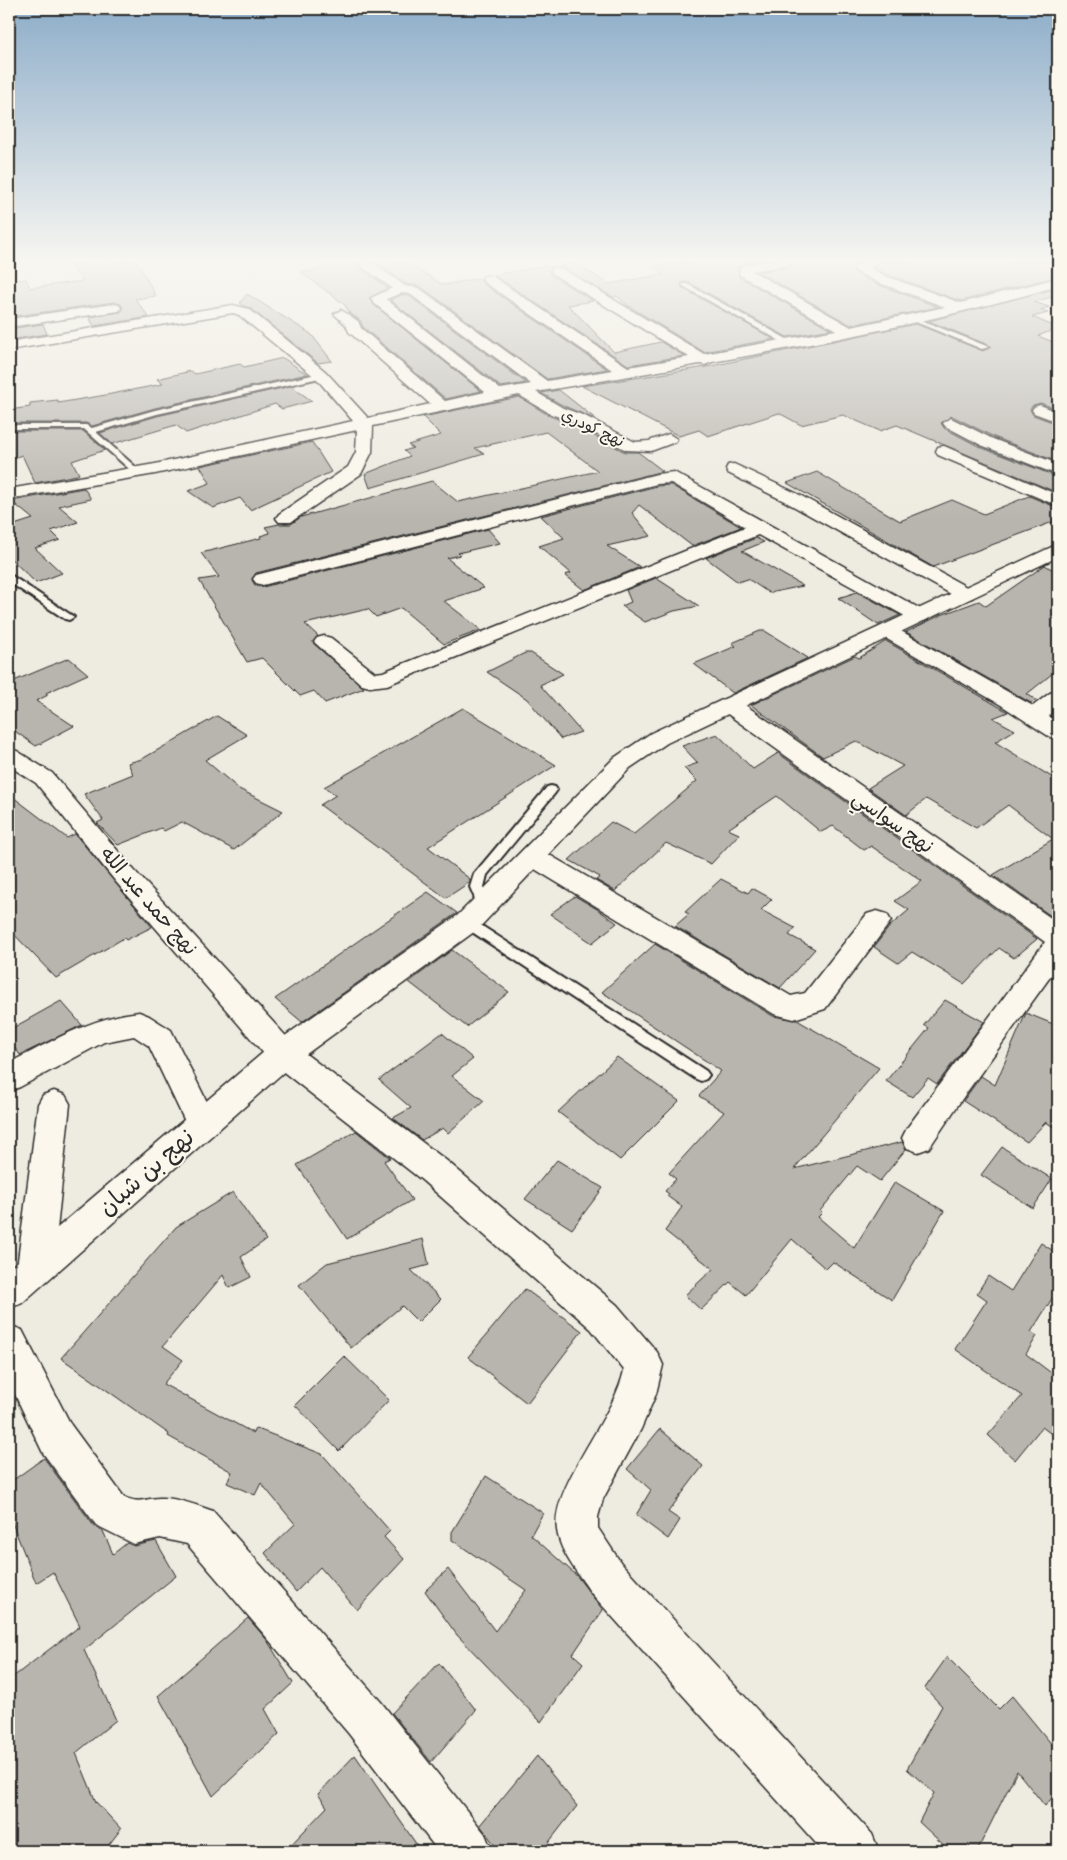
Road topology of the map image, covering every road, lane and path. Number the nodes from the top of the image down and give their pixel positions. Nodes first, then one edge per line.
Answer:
1 (287, 347) edge
2 (374, 347) edge
3 (437, 347) edge
4 (492, 347) edge
5 (588, 347) edge
6 (682, 347) edge
7 (778, 347) edge
8 (705, 361) junction
9 (625, 372) junction
10 (321, 375) junction
11 (544, 386) junction
12 (522, 390) junction
13 (497, 394) junction
14 (442, 406) junction
15 (1040, 410) dead end
16 (1058, 417) edge
17 (951, 423) dead end
18 (365, 424) junction
19 (9, 427) edge
20 (91, 431) junction
21 (669, 439) dead end
22 (944, 451) dead end
23 (734, 469) dead end
24 (1058, 470) edge
25 (136, 472) junction
26 (9, 494) edge
27 (1058, 500) edge
28 (284, 518) dead end
29 (759, 528) junction
30 (1058, 550) edge
31 (9, 578) edge
32 (263, 578) dead end
33 (965, 594) junction
34 (919, 616) junction
35 (69, 617) dead end
36 (887, 632) junction
37 (324, 642) dead end
38 (1058, 698) edge
39 (730, 705) junction
40 (1034, 716) junction
41 (1058, 732) edge
42 (9, 756) edge
43 (551, 790) dead end
44 (532, 856) junction
45 (484, 905) junction
46 (877, 920) dead end
47 (468, 922) junction
48 (1058, 937) edge
49 (1058, 946) edge
50 (283, 1054) junction
51 (701, 1075) dead end
52 (9, 1078) edge
53 (54, 1104) dead end
54 (202, 1124) junction
55 (918, 1138) dead end
56 (35, 1268) junction
57 (9, 1290) edge
58 (9, 1343) edge
59 (468, 1851) edge
60 (855, 1851) edge

1 - 10 street
2 - 14 street
3 - 13 street
4 - 11 street
5 - 9 street
6 - 8 street
7 - 8 street
8 - 9 street
9 - 11 street
10 - 18 street
10 - 20 lane
11 - 12 street
12 - 13 street
12 - 21 street, نهج كودري
13 - 14 street
14 - 18 street
15 - 16 street
17 - 24 street
18 - 25 street
18 - 28 street
19 - 20 lane
20 - 25 lane
22 - 27 street
23 - 33 street
25 - 26 street
29 - 32 street
29 - 34 street
29 - 37 street
30 - 33 street, نهج بن شبان
31 - 35 lane
33 - 34 street, نهج بن شبان
34 - 36 street, نهج بن شبان
36 - 39 street, نهج بن شبان
36 - 40 street
38 - 40 street
39 - 44 street, نهج بن شبان
39 - 48 street, نهج سواسي
40 - 41 street
42 - 50 street, نهج حمد عبد الله
43 - 45 lane
44 - 45 street, نهج بن شبان
44 - 46 street
45 - 47 street, نهج بن شبان
47 - 50 street, نهج بن شبان
47 - 51 lane
49 - 55 street
50 - 54 street, نهج بن شبان
50 - 60 street, نهج حمد عبد الله
52 - 54 street
53 - 56 street
54 - 56 street, نهج بن شبان
56 - 57 street, نهج بن شبان
58 - 59 street

